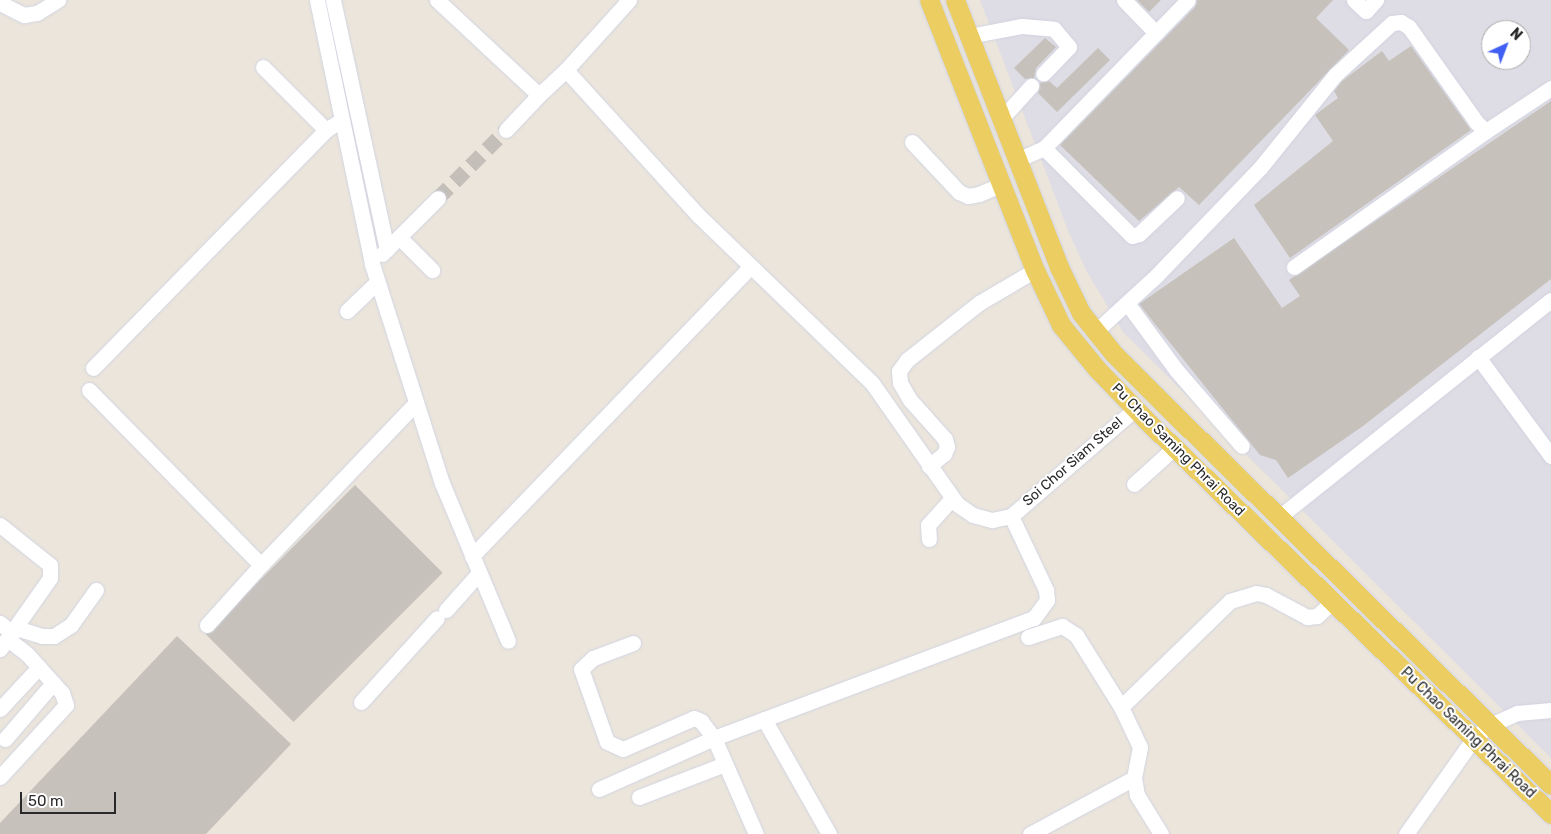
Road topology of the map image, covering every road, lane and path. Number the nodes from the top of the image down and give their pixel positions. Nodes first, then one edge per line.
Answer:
1 (58, 0) edge
2 (317, 0) edge
3 (333, 0) edge
4 (437, 0) edge
5 (629, 0) edge
6 (930, 0) edge
7 (955, 0) edge
8 (1124, 0) edge
9 (1188, 0) edge
10 (1354, 0) edge
11 (1376, 0) edge
12 (0, 4) edge
13 (1156, 33) junction
14 (969, 36) junction
15 (263, 66) dead end
16 (566, 70) junction
17 (1043, 74) dead end
18 (1031, 86) dead end
19 (1551, 88) edge
20 (539, 94) junction
21 (1001, 119) junction
22 (340, 121) junction
23 (326, 130) junction
24 (506, 130) tunnel mouth
25 (1486, 131) junction
26 (912, 142) dead end
27 (1044, 148) junction
28 (1017, 160) junction
29 (1002, 184) junction
30 (438, 198) tunnel mouth
31 (1177, 198) dead end
32 (399, 237) junction
33 (387, 249) junction
34 (372, 264) junction
35 (750, 267) junction
36 (1294, 267) dead end
37 (432, 270) dead end
38 (1035, 270) junction
39 (377, 282) junction
40 (1551, 300) edge
41 (1127, 302) junction
42 (347, 311) dead end
43 (1096, 331) junction
44 (1478, 357) junction
45 (92, 368) dead end
46 (89, 390) dead end
47 (416, 403) junction
48 (1135, 409) junction
49 (1242, 446) dead end
50 (1174, 448) junction
51 (1551, 456) edge
52 (929, 466) junction
53 (1134, 484) dead end
54 (952, 498) junction
55 (1011, 516) junction
56 (1279, 517) junction
57 (0, 525) edge
58 (929, 539) dead end
59 (472, 556) junction
60 (260, 565) junction
61 (479, 573) junction
62 (96, 590) dead end
63 (1333, 601) junction
64 (0, 623) edge
65 (207, 626) dead end
66 (9, 637) edge
67 (1028, 637) dead end
68 (508, 641) dead end
69 (633, 643) dead end
70 (39, 667) junction
71 (54, 683) junction
72 (361, 702) dead end
73 (1121, 707) junction
74 (0, 709) edge
75 (1551, 710) edge
76 (764, 719) junction
77 (1490, 725) junction
78 (714, 738) junction
79 (1474, 738) junction
80 (4, 739) dead end
81 (725, 764) junction
82 (0, 778) edge
83 (1134, 778) junction
84 (1546, 780) edge
85 (598, 789) dead end
86 (639, 797) dead end
87 (1551, 814) edge
88 (756, 834) edge
89 (829, 834) edge
90 (1030, 834) edge
91 (1161, 834) edge
92 (1406, 834) edge

1 - 12 street
2 - 22 street
3 - 33 street
4 - 20 street
5 - 16 street
6 - 29 main road, Pu Chao Saming Phrai Road
7 - 14 main road, Pu Chao Saming Phrai Road
8 - 13 street
9 - 13 street
10 - 11 street
13 - 27 street
14 - 17 street
14 - 21 main road, Pu Chao Saming Phrai Road
15 - 23 street
16 - 20 street
16 - 35 street
18 - 21 street
19 - 25 street
20 - 24 street
21 - 28 main road, Pu Chao Saming Phrai Road
22 - 23 street
22 - 34 street
23 - 45 street
25 - 36 street
25 - 41 street
26 - 29 street
27 - 28 street
27 - 31 street
28 - 43 main road, Pu Chao Saming Phrai Road
29 - 38 main road, Pu Chao Saming Phrai Road
30 - 32 street
32 - 33 street
32 - 37 street
33 - 34 street
34 - 39 street
35 - 52 street
35 - 59 street
38 - 48 main road, Pu Chao Saming Phrai Road
38 - 52 street
39 - 42 street
39 - 47 street
40 - 44 street
41 - 43 street
41 - 49 street
43 - 56 main road, Pu Chao Saming Phrai Road
44 - 51 street
44 - 56 street
46 - 60 street
47 - 59 street
47 - 60 street
48 - 50 main road, Pu Chao Saming Phrai Road
48 - 55 street, Soi Chor Siam Steel
50 - 53 street
50 - 63 main road, Pu Chao Saming Phrai Road
52 - 54 street
54 - 55 street
54 - 58 street
55 - 76 street
56 - 77 main road, Pu Chao Saming Phrai Road
57 - 66 street
59 - 61 street
60 - 65 street
61 - 68 street
61 - 72 street
62 - 66 street
63 - 73 street
63 - 79 main road, Pu Chao Saming Phrai Road
64 - 66 street
66 - 70 street
67 - 73 street
69 - 78 street
70 - 71 street
70 - 74 street
71 - 80 street
71 - 82 street
73 - 83 street
75 - 77 street
76 - 78 street
76 - 89 street
77 - 79 street
77 - 84 main road, Pu Chao Saming Phrai Road
78 - 81 street
78 - 85 street
79 - 87 main road, Pu Chao Saming Phrai Road
79 - 92 street
81 - 86 street
81 - 88 street
83 - 90 street
83 - 91 street

